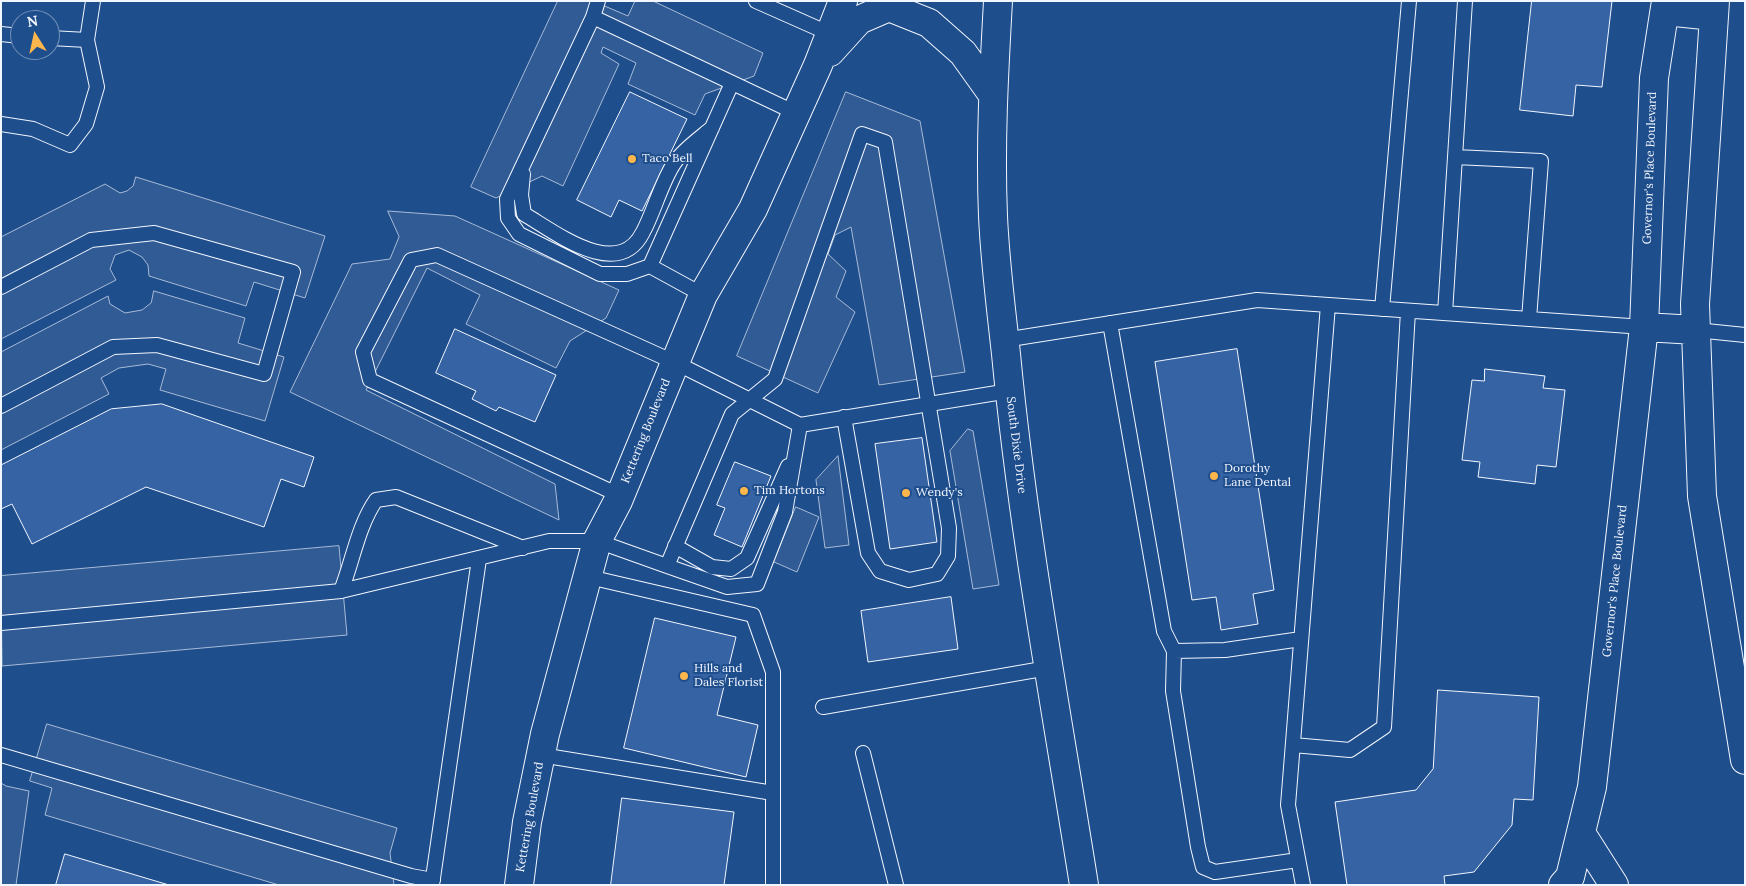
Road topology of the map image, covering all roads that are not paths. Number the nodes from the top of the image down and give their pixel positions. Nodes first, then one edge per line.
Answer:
1 (93, 1) edge
2 (598, 1) edge
3 (756, 1) edge
4 (842, 1) edge
5 (998, 1) edge
6 (1410, 1) edge
7 (1465, 1) edge
8 (1665, 6) edge
9 (1714, 8) edge
10 (594, 16) junction
11 (837, 36) junction
12 (60, 39) edge
13 (87, 40) junction
14 (732, 82) junction
15 (993, 95) junction
16 (796, 113) junction
17 (1, 124) edge
18 (712, 128) junction
19 (1455, 157) junction
20 (524, 163) junction
21 (650, 266) junction
22 (1, 287) edge
23 (703, 295) junction
24 (1328, 305) junction
25 (1382, 309) junction
26 (1408, 310) junction
27 (1445, 313) junction
28 (1529, 319) junction
29 (1110, 323) junction
30 (1644, 327) junction
31 (1696, 330) junction
32 (1745, 334) edge
33 (1004, 340) junction
34 (674, 362) junction
35 (1009, 392) junction
36 (749, 400) junction
37 (929, 404) junction
38 (1, 406) edge
39 (844, 416) junction
40 (800, 425) junction
41 (797, 443) junction
42 (621, 496) junction
43 (597, 541) junction
44 (675, 546) junction
45 (523, 548) junction
46 (480, 559) junction
47 (667, 566) junction
48 (589, 577) junction
49 (342, 591) junction
50 (1, 622) edge
51 (1301, 639) junction
52 (1174, 651) junction
53 (1048, 668) junction
54 (822, 707) dead end
55 (1293, 745) junction
56 (863, 753) dead end
57 (541, 754) junction
58 (1, 755) edge
59 (1745, 760) edge
60 (773, 793) junction
61 (1581, 834) junction
62 (1298, 860) junction
63 (433, 882) edge
64 (519, 885) edge
65 (773, 885) edge
66 (896, 885) edge
67 (1084, 885) edge
68 (1303, 885) edge
69 (1563, 885) edge
70 (1614, 885) edge

1 - 13 lane
2 - 10 lane
3 - 11 lane
4 - 11 main road
5 - 15 main road, South Dixie Drive
6 - 25 lane
7 - 19 lane
8 - 9 main road, Governor's Place Boulevard
8 - 30 main road, Governor's Place Boulevard
9 - 31 main road, Governor's Place Boulevard
10 - 14 lane
10 - 20 lane
11 - 15 main road, Kettering Boulevard
11 - 16 main road, Kettering Boulevard
12 - 13 lane
13 - 17 lane
14 - 16 lane
14 - 18 lane
15 - 33 main road, South Dixie Drive
16 - 23 main road, Kettering Boulevard
18 - 20 lane
18 - 21 lane
19 - 27 lane
19 - 28 lane
20 - 21 lane
21 - 23 lane
22 - 38 lane
23 - 34 main road, Kettering Boulevard
24 - 25 lane
24 - 29 lane
24 - 51 lane
25 - 26 lane
26 - 27 lane
26 - 55 lane
27 - 28 lane
28 - 30 lane
29 - 33 lane
29 - 52 lane
30 - 31 main road
30 - 61 main road, Governor's Place Boulevard
31 - 32 lane
31 - 59 main road, Governor's Place Boulevard
33 - 35 main road, South Dixie Drive
34 - 36 lane
34 - 42 main road, Kettering Boulevard
34 - 42 lane
35 - 37 lane
35 - 53 main road, South Dixie Drive
36 - 37 lane
36 - 40 lane
36 - 44 lane
37 - 39 lane
37 - 39 lane
39 - 40 lane
40 - 41 lane
41 - 44 lane
41 - 47 lane
42 - 43 main road, Kettering Boulevard
43 - 45 lane
43 - 47 lane
43 - 48 main road, Kettering Boulevard
44 - 47 lane
45 - 46 lane
45 - 49 lane
46 - 49 lane
46 - 63 lane
48 - 57 main road, Kettering Boulevard
48 - 60 lane
49 - 50 lane
51 - 52 lane
51 - 55 lane
52 - 62 lane
53 - 54 lane
53 - 67 main road, South Dixie Drive
55 - 62 lane
56 - 66 lane
57 - 60 lane
57 - 64 main road, Kettering Boulevard
58 - 63 lane
60 - 65 lane
61 - 69 main road, Governor's Place Boulevard
61 - 70 main road
62 - 68 lane

